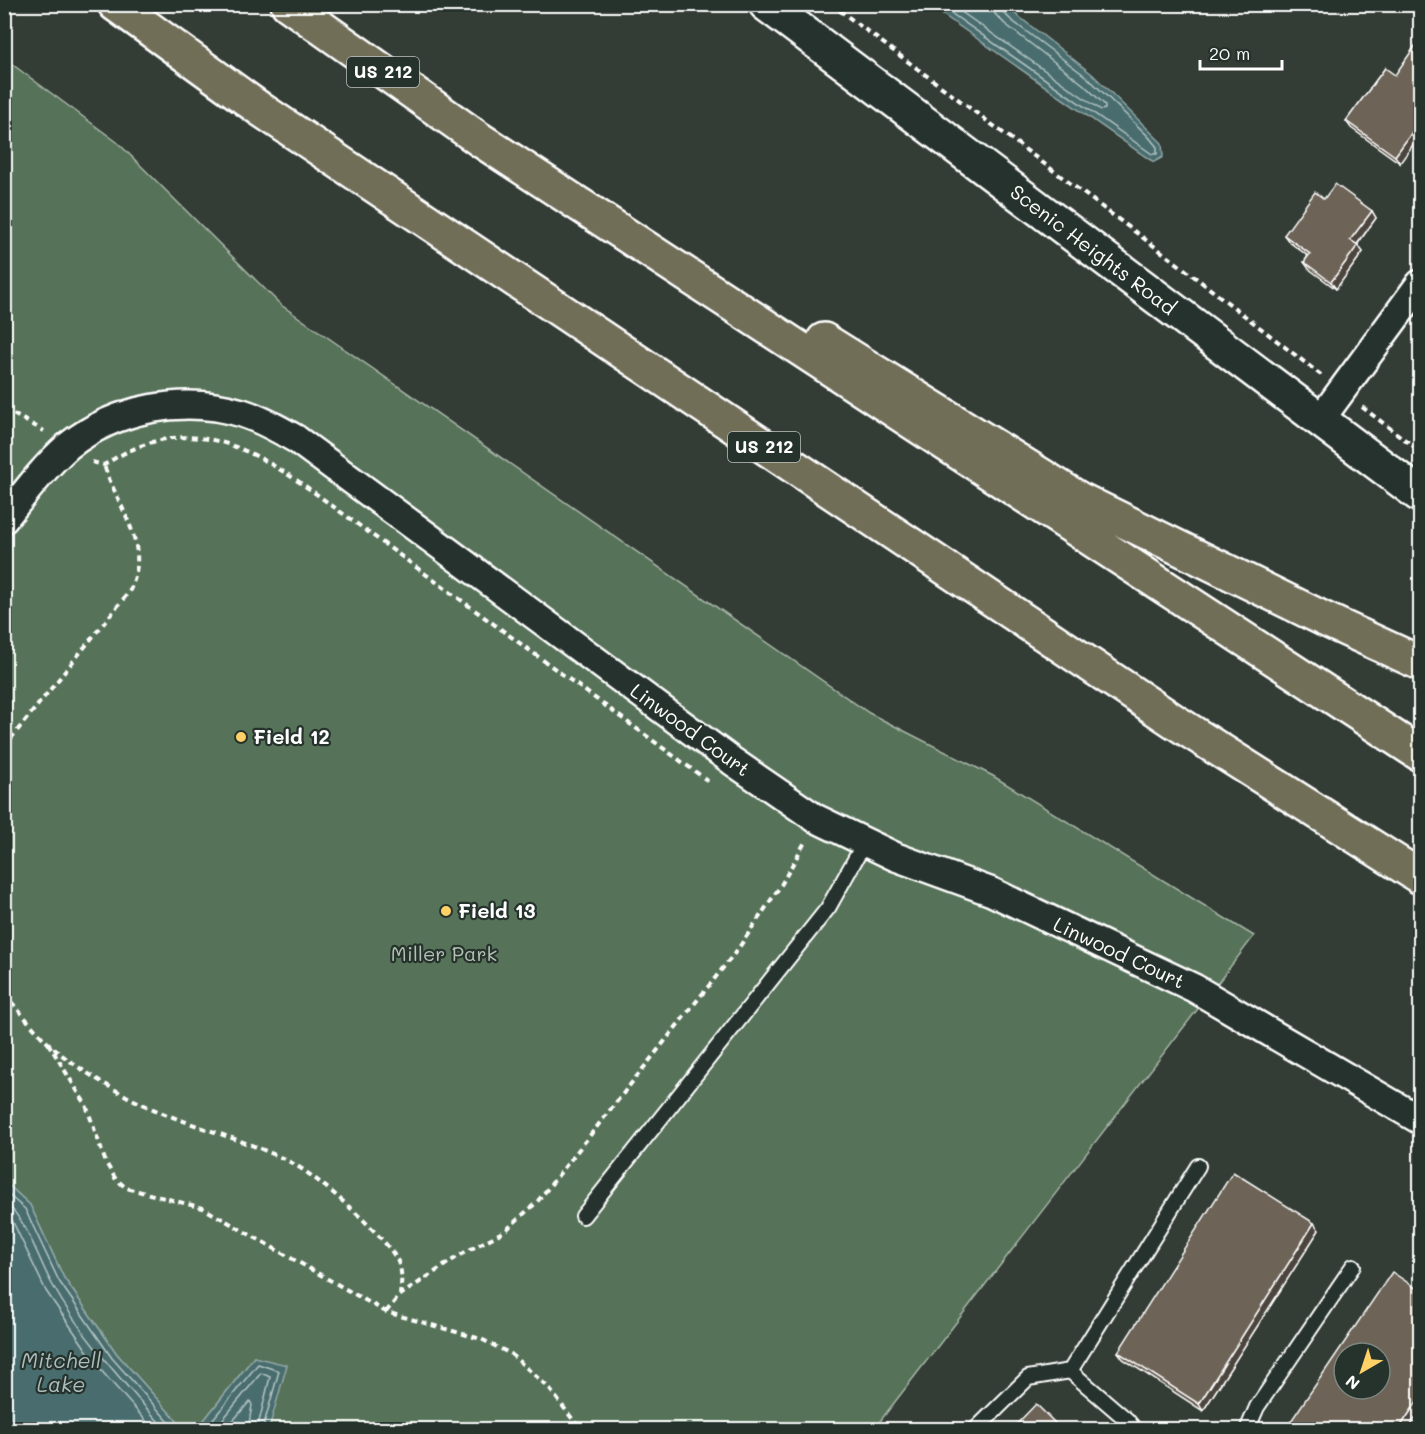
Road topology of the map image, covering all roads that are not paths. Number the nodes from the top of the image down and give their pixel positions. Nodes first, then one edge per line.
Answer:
1 (116, 4) edge
2 (288, 4) edge
3 (766, 4) edge
4 (479, 139) junction
5 (1420, 284) edge
6 (1320, 420) junction
7 (1420, 495) edge
8 (4, 519) edge
9 (1420, 663) edge
10 (1420, 754) edge
11 (866, 840) junction
12 (1420, 877) edge
13 (1420, 1120) edge
14 (1198, 1166) dead end
15 (583, 1216) dead end
16 (1353, 1266) dead end
17 (1070, 1371) junction
18 (975, 1430) edge
19 (1135, 1430) edge
20 (1247, 1430) edge

1 - 12 highway, US 212
2 - 4 highway, US 212
3 - 6 street, Scenic Heights Road
4 - 9 highway
4 - 10 highway, US 212
5 - 6 street
6 - 7 street, Scenic Heights Road
8 - 11 street, Linwood Court
11 - 13 street, Linwood Court
11 - 15 lane
14 - 17 lane
16 - 20 lane
17 - 18 lane
17 - 19 lane

